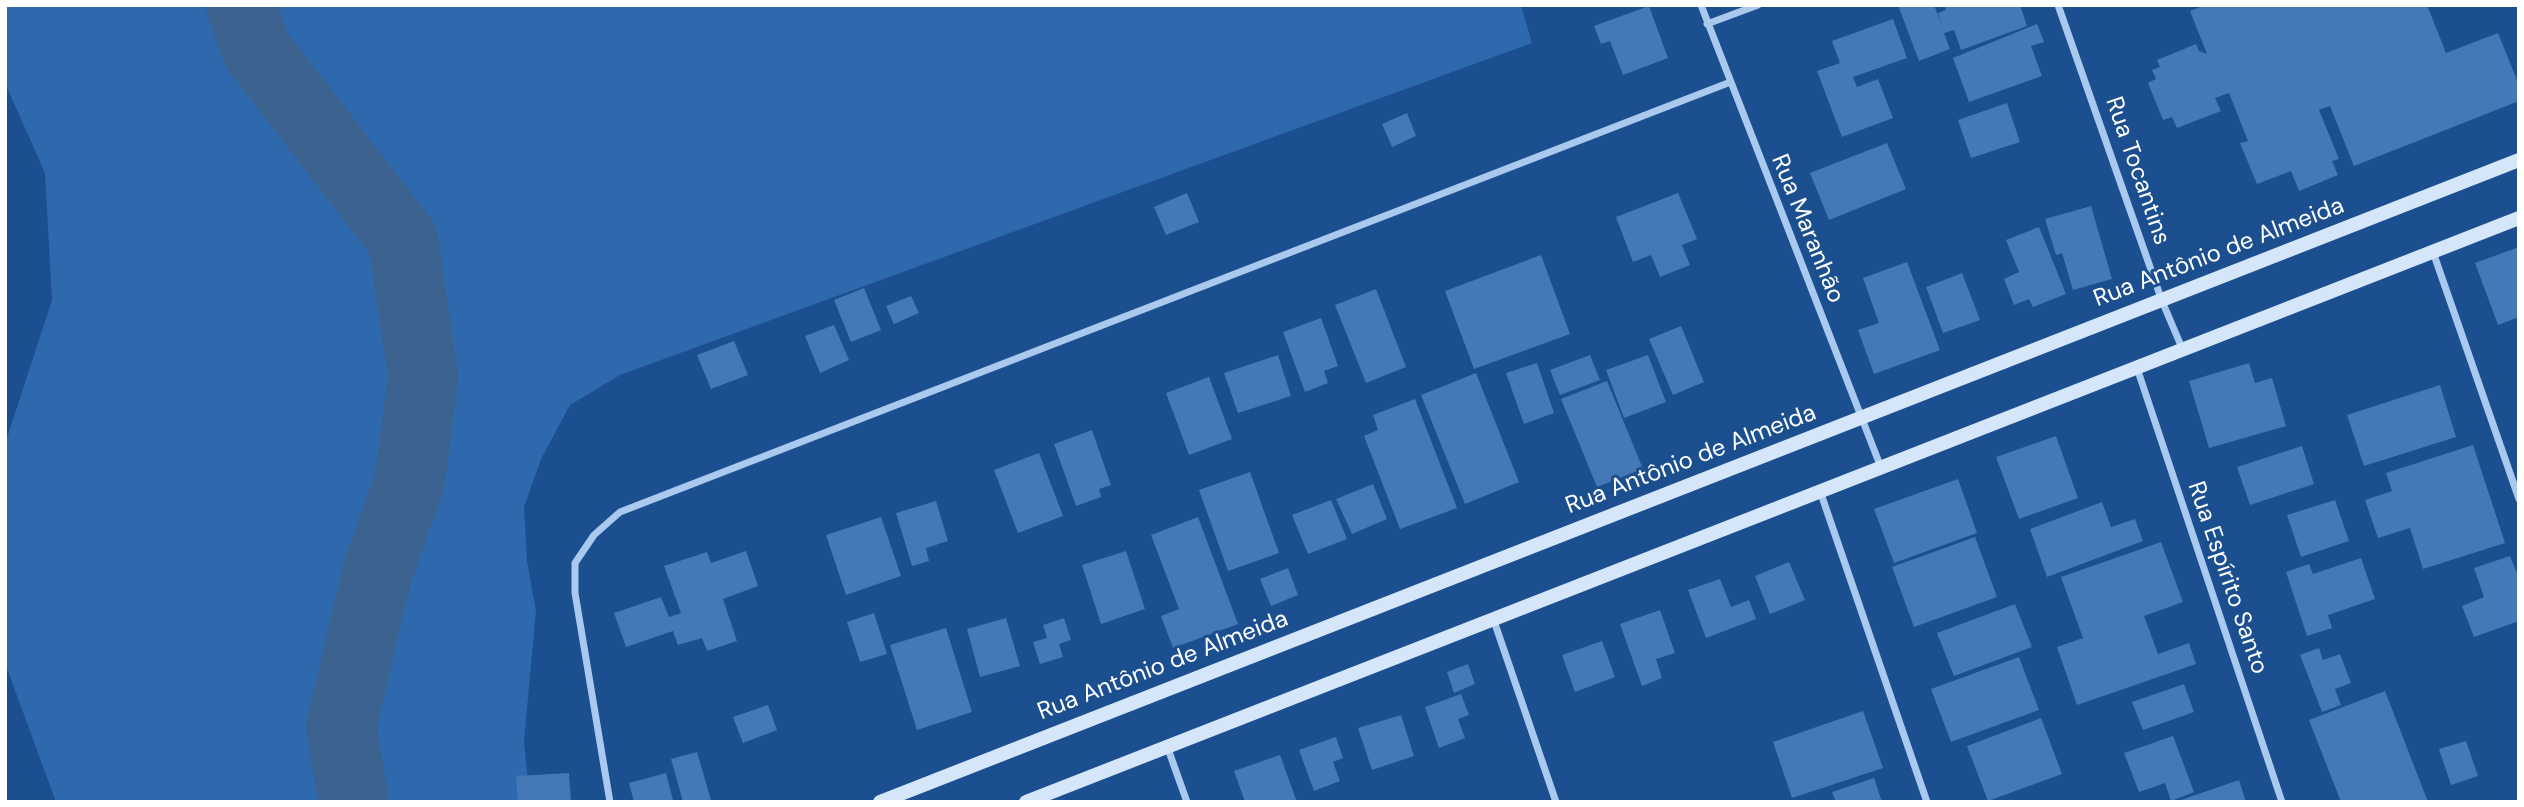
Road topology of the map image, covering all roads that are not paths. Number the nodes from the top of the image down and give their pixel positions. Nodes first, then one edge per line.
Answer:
1 (1701, 5) edge
2 (1758, 5) edge
3 (2058, 5) edge
4 (1707, 24) junction
5 (1728, 83) junction
6 (2519, 160) edge
7 (2519, 218) edge
8 (2432, 251) junction
9 (2162, 301) junction
10 (2182, 348) junction
11 (2136, 366) junction
12 (1861, 417) junction
13 (1880, 465) junction
14 (1819, 489) junction
15 (2519, 499) edge
16 (1493, 618) junction
17 (1167, 746) junction
18 (610, 802) edge
19 (880, 802) edge
20 (1026, 802) edge
21 (1187, 802) edge
22 (1556, 802) edge
23 (1927, 802) edge
24 (2282, 802) edge

1 - 4 street, Rua Maranhão
2 - 4 street
3 - 9 street, Rua Tocantins
4 - 5 street, Rua Maranhão
5 - 12 street, Rua Maranhão
5 - 18 street
6 - 9 street, Rua Antônio de Almeida
7 - 8 street
8 - 10 street
8 - 15 street
9 - 10 street, Rua Tocantins
9 - 12 street, Rua Antônio de Almeida
10 - 11 street
11 - 13 street
11 - 24 street, Rua Espírito Santo
12 - 13 street, Rua Maranhão
12 - 19 street, Rua Antônio de Almeida
13 - 14 street
14 - 16 street
14 - 23 street
16 - 17 street
16 - 22 street
17 - 20 street
17 - 21 street

